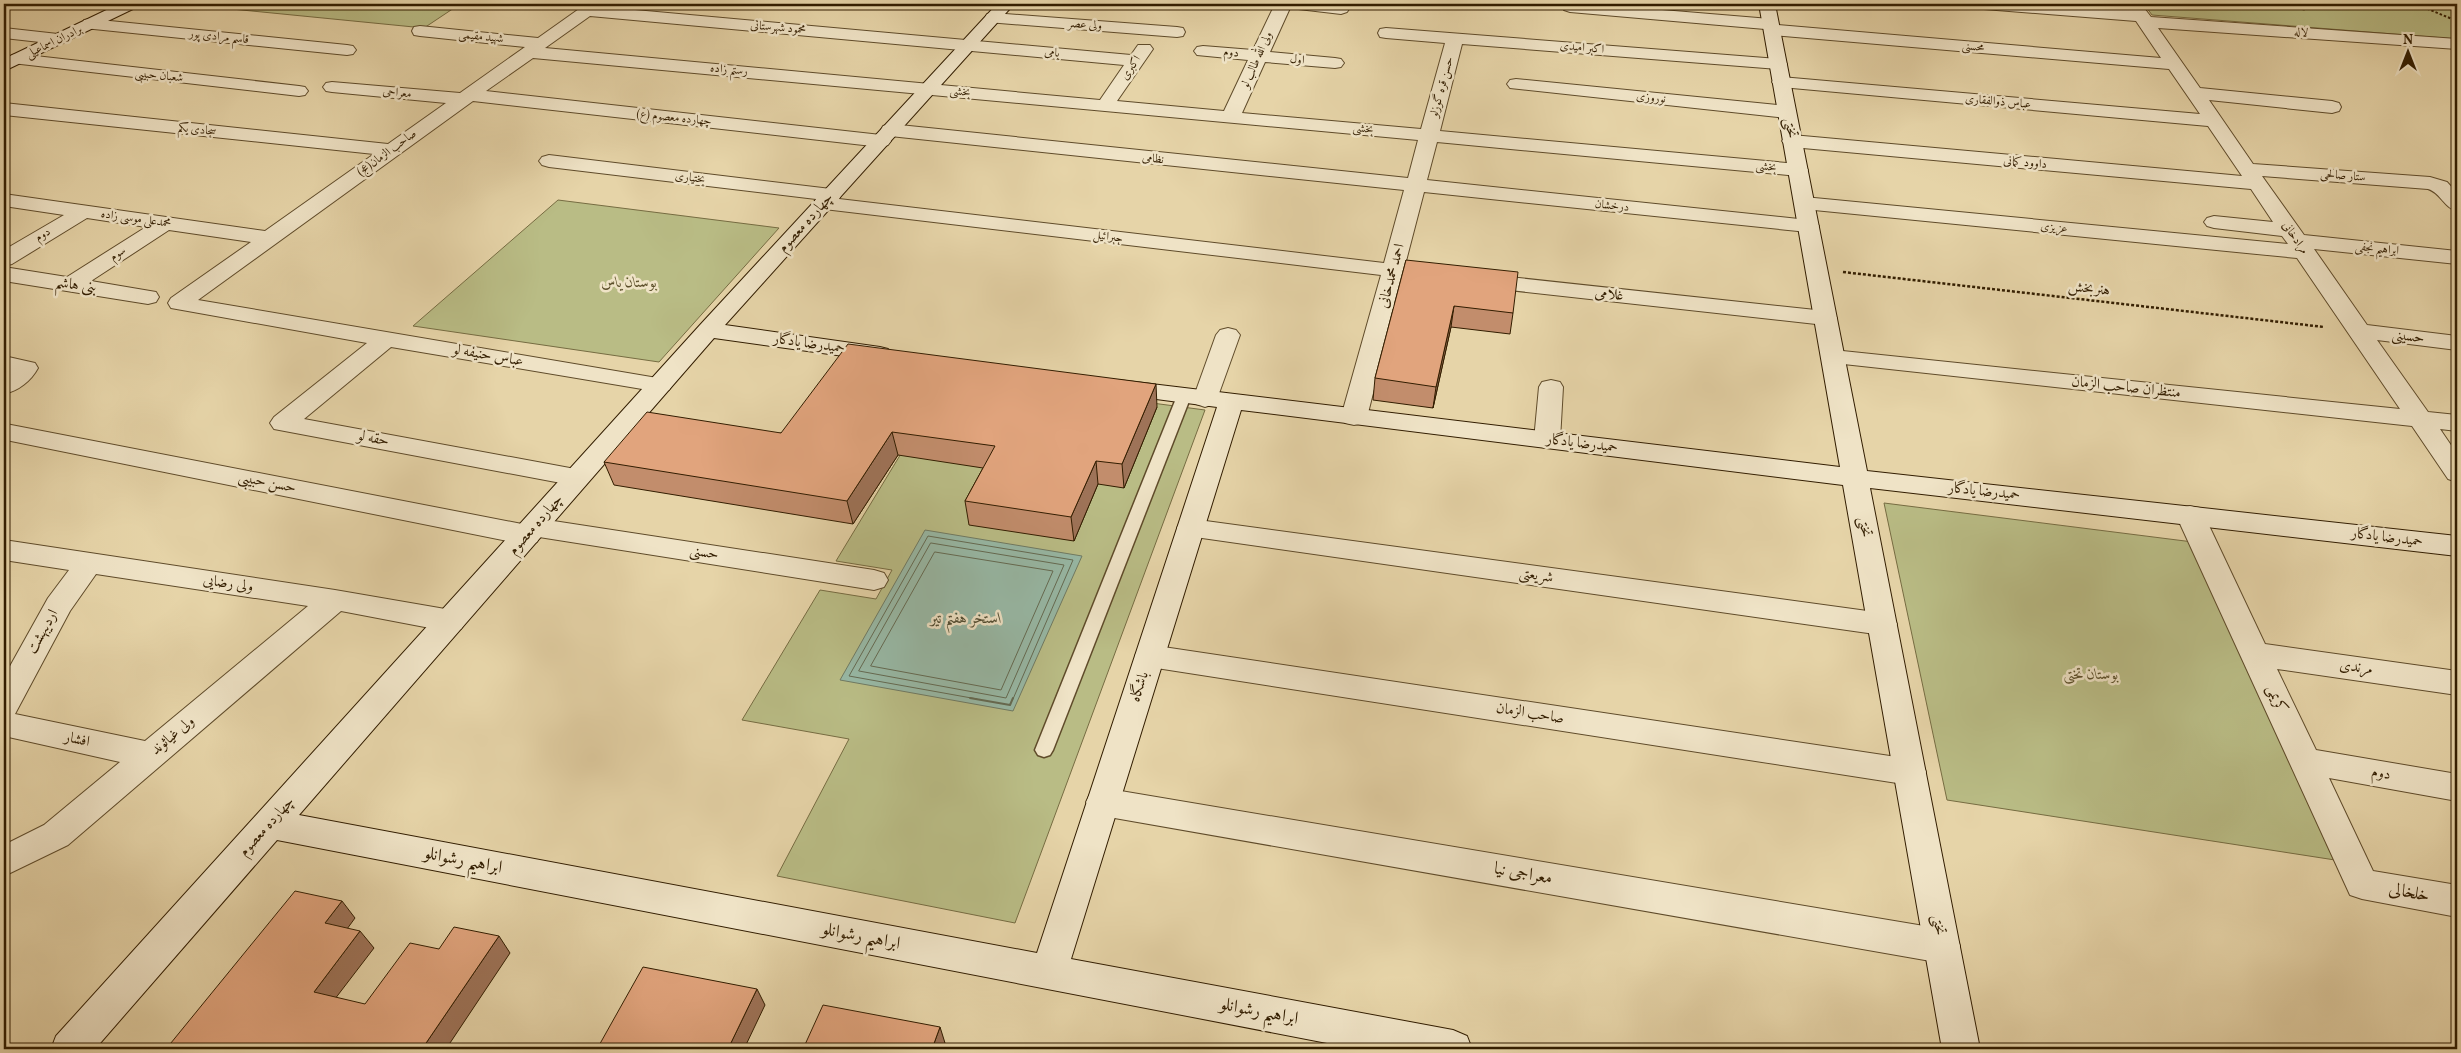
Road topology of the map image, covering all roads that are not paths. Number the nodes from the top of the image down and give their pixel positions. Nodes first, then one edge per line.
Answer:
1 (131, 4) edge
2 (1283, 4) edge
3 (1295, 4) edge
4 (1984, 4) edge
5 (592, 7) edge
6 (1570, 7) dead end
7 (996, 8) edge
8 (1341, 9) dead end
9 (2140, 14) edge
10 (1770, 19) edge
11 (90, 24) junction
12 (420, 31) dead end
13 (1156, 31) junction
14 (1177, 32) dead end
15 (4, 33) edge
16 (1386, 33) dead end
17 (1455, 38) junction
18 (58, 39) junction
19 (2457, 44) edge
20 (968, 45) junction
21 (535, 48) junction
22 (348, 50) dead end
23 (1203, 51) dead end
24 (1259, 56) junction
25 (1136, 61) junction
26 (11, 63) edge
27 (1335, 63) dead end
28 (2174, 64) junction
29 (1780, 73) junction
30 (1516, 84) dead end
31 (332, 86) dead end
32 (928, 89) junction
33 (299, 91) dead end
34 (2194, 93) junction
35 (465, 97) junction
36 (1105, 105) junction
37 (2332, 107) dead end
38 (4, 109) edge
39 (1787, 112) junction
40 (1231, 117) junction
41 (2214, 121) junction
42 (886, 136) junction
43 (1429, 136) junction
44 (1792, 141) junction
45 (391, 150) junction
46 (549, 161) dead end
47 (1798, 170) junction
48 (2252, 176) junction
49 (1415, 187) junction
50 (828, 199) junction
51 (4, 200) edge
52 (2457, 205) edge
53 (83, 212) junction
54 (1806, 215) junction
55 (2214, 222) dead end
56 (166, 223) junction
57 (269, 238) junction
58 (2297, 241) junction
59 (2457, 257) edge
60 (4, 259) edge
61 (1393, 271) junction
62 (4, 274) edge
63 (70, 285) junction
64 (148, 297) dead end
65 (179, 303) joint
66 (1825, 318) junction
67 (708, 330) junction
68 (2359, 331) junction
69 (1228, 335) dead end
70 (386, 339) junction
71 (2457, 343) edge
72 (903, 357) edge
73 (1832, 358) junction
74 (1097, 384) edge
75 (660, 385) junction
76 (1551, 387) dead end
77 (1207, 399) junction
78 (1354, 417) junction
79 (2419, 418) junction
80 (2457, 422) edge
81 (6, 432) dead end
82 (1547, 440) junction
83 (2457, 473) edge
84 (578, 477) junction
85 (1854, 478) junction
86 (2190, 515) junction
87 (1191, 528) junction
88 (530, 531) junction
89 (2457, 546) edge
90 (4, 550) edge
91 (88, 564) junction
92 (874, 580) dead end
93 (335, 600) junction
94 (451, 621) junction
95 (1882, 624) junction
96 (2254, 654) junction
97 (1150, 656) junction
98 (2457, 683) edge
99 (4, 705) edge
100 (4, 724) edge
101 (1044, 750) dead end
102 (150, 755) junction
103 (2305, 761) junction
104 (1910, 772) junction
105 (2457, 787) edge
106 (1103, 802) junction
107 (270, 824) junction
108 (4, 861) edge
109 (2362, 884) joint
110 (2457, 901) edge
111 (1942, 946) junction
112 (1049, 972) junction
113 (70, 1049) edge
114 (1452, 1049) edge
115 (1961, 1049) edge

1 - 11 street, برادران اسماعیلی
2 - 24 street, ولی الله طالب لو
3 - 8 street
4 - 9 street, لاله
5 - 20 street, محمود شهرستانی
5 - 21 street, صاحب الزمان(عج)
6 - 10 street, محسنی
7 - 13 street, ولی عصر
7 - 20 street, چهارده معصوم
9 - 19 street, لاله
9 - 28 street, مرادخانی
10 - 28 street, محسنی
10 - 29 street, تختی
11 - 18 street, برادران اسماعیلی
11 - 22 street, قاسم مرادی پور
12 - 21 street, شهید مقیمی
13 - 14 street, ولی عصر
13 - 25 street, اکبری
15 - 18 street
16 - 17 street, اکبر امیدی
17 - 29 street, اکبر امیدی
17 - 43 street, حسن قره گوزلو
18 - 26 street, برادران اسماعیلی
20 - 25 street, بامی
20 - 32 street, چهارده معصوم
21 - 32 street, رستم زاده
21 - 35 street, صاحب الزمان(عج)
23 - 24 street, دوم
24 - 27 street, اول
24 - 40 street, ولی الله طالب لو
25 - 36 street, اکبری
26 - 33 street, شعبان حبیبی
28 - 34 street, مرادخانی
29 - 39 street, تختی
29 - 41 street, عباس ذوالفقاری
30 - 39 street, نوروزی
31 - 35 street, معراحی
32 - 36 street, بخشی
32 - 42 street, چهارده معصوم
34 - 37 street
34 - 41 street, مرادخانی
35 - 42 street, چهارده معصوم (ع)
35 - 45 street, صاحب الزمان(عج)
36 - 40 street, بخشی
38 - 45 street, سجادی یکم
39 - 44 street, تختی
40 - 43 street, بخشی
41 - 48 street, مرادخانی
42 - 49 street, نظامی
42 - 50 street, چهارده معصوم
43 - 47 street, بخشی
43 - 49 street, احمد محمدخانی
44 - 47 street, تختی
44 - 48 street, داوود کمانی
45 - 57 street, صاحب الزمان(عج)
46 - 50 street, بختیاری
47 - 54 street, تختی
48 - 52 street, ستار صالحی
48 - 58 street, مرادخانی
49 - 54 street, درخشان
49 - 61 street, احمد محمدخانی
50 - 61 street, جبرائیل
50 - 67 street, چهارده معصوم
51 - 53 street, محمدعلی موسی زاده
53 - 56 street, محمدعلی موسی زاده
53 - 60 street, دوم
54 - 58 street, عزیزی
54 - 66 street, تختی
55 - 58 street
56 - 57 street, محمدعلی موسی زاده
56 - 63 street, سوم
57 - 65 street, صاحب الزمان(عج)
58 - 59 street, ابراهیم نجفی
58 - 68 street, مرادخانی
61 - 66 street, غلامی
61 - 78 street, احمد محمدخانی
62 - 63 street, بنی هاشم
63 - 64 street, بنی هاشم
65 - 70 street, عباس حنیفه لو
66 - 73 street, تختی
67 - 72 street, حمیدرضا یادگار
67 - 75 street, چهارده معصوم
68 - 71 street, حسینی
68 - 79 street, مرادخانی
69 - 77 street
70 - 75 street, عباس حنیفه لو
70 - 84 street, حقه لو
73 - 79 street, منتظران صاحب الزمان
73 - 85 street, تختی
74 - 77 street, حمیدرضا یادگار
75 - 84 street, چهارده معصوم
76 - 82 street
77 - 78 street, حمیدرضا یادگار
77 - 87 street, باشگاه
77 - 101 lane
78 - 82 street, حمیدرضا یادگار
79 - 80 street, منتظران صاحب الزمان
79 - 83 street, مرادخانی
81 - 88 street, حسن حبیبی
82 - 85 street, حمیدرضا یادگار
84 - 88 street, چهارده معصوم
85 - 86 street, حمیدرضا یادگار
85 - 95 street, تختی
86 - 89 street, حمیدرضا یادگار
86 - 96 street, کریمی
87 - 95 street, شریعتی
87 - 97 street, باشگاه
88 - 92 street, حسنی
88 - 94 street, چهارده معصوم
90 - 91 street, ولی رضایی
91 - 93 street, ولی رضایی
91 - 99 street, اردیبهشت
93 - 94 street, ولی رضایی
93 - 102 street, ولی غیاثوند
94 - 107 street, چهارده معصوم
95 - 104 street, تختی
96 - 98 street, مرندی
96 - 103 street, کریمی
97 - 104 street, صاحب الزمان
97 - 106 street, باشگاه
100 - 102 street, افشار
102 - 108 street, ولی غیاثوند
103 - 105 street, دوم
103 - 109 street, کریمی
104 - 111 street, تختی
106 - 111 street, معراجی نیا
106 - 112 street, باشگاه
107 - 112 street, ابراهیم رشوانلو
107 - 113 street, چهارده معصوم
109 - 110 street, خلخالی
111 - 115 street, تختی
112 - 114 street, ابراهیم رشوانلو

